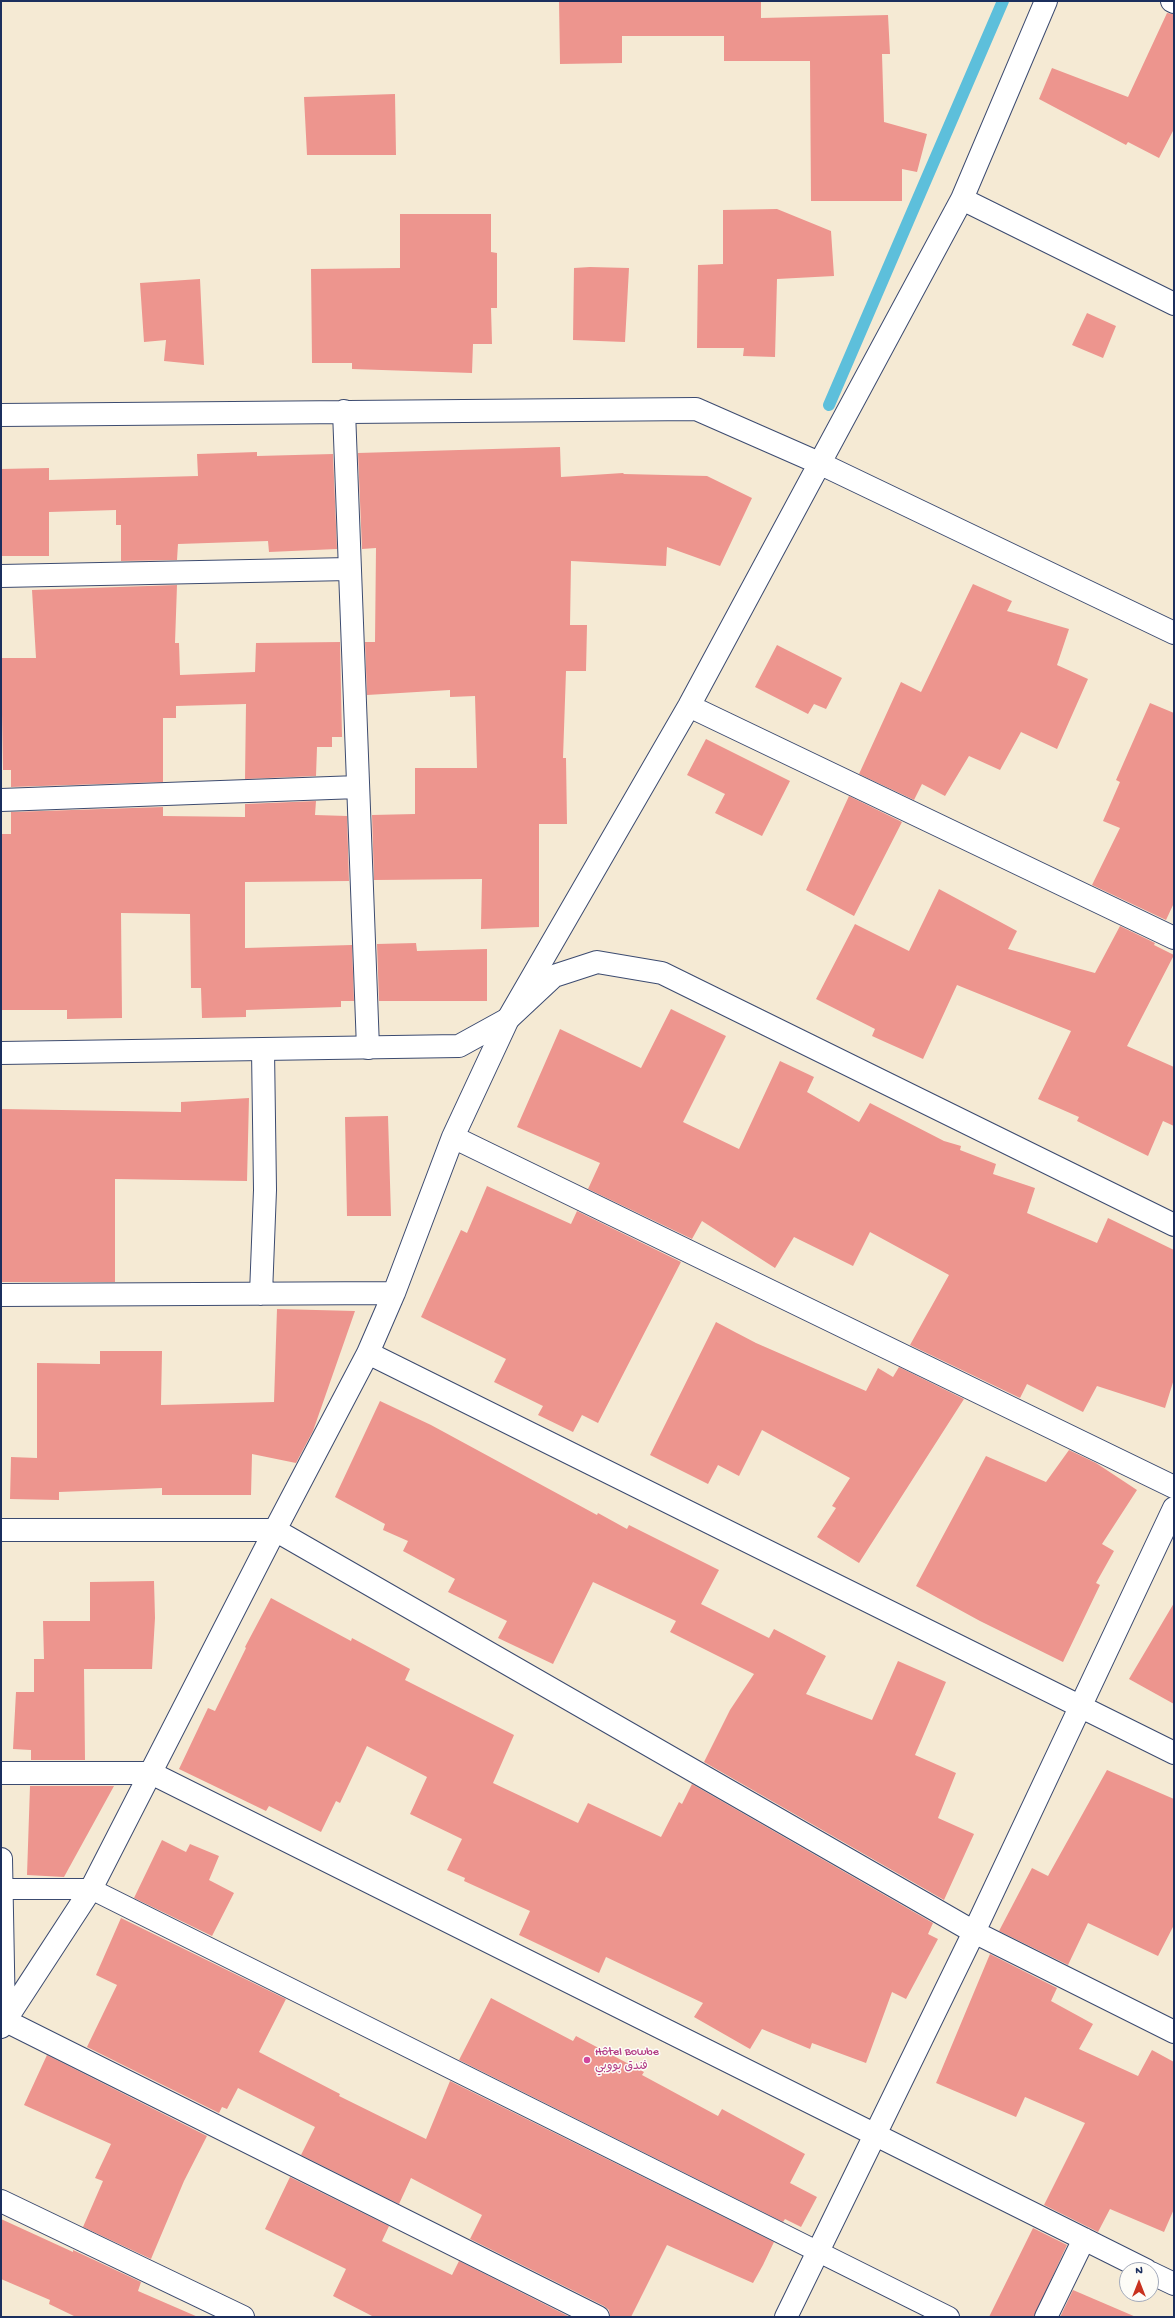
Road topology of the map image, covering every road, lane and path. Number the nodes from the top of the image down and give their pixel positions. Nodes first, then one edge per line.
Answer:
1 (1046, 1) edge
2 (962, 199) junction
3 (1174, 304) edge
4 (344, 411) junction
5 (1, 414) edge
6 (820, 463) junction
7 (349, 569) junction
8 (1, 576) edge
9 (1174, 633) edge
10 (689, 706) junction
11 (358, 787) junction
12 (1, 800) edge
13 (1174, 938) edge
14 (508, 1019) junction
15 (368, 1048) junction
16 (263, 1050) junction
17 (1, 1053) edge
18 (453, 1137) junction
19 (1174, 1224) edge
20 (394, 1293) junction
21 (261, 1294) junction
22 (1, 1295) edge
23 (368, 1354) junction
24 (1174, 1486) edge
25 (1174, 1508) edge
26 (1, 1530) edge
27 (275, 1530) junction
28 (1080, 1706) junction
29 (1174, 1753) edge
30 (1, 1773) edge
31 (151, 1773) junction
32 (1, 1859) edge
33 (1, 1889) edge
34 (91, 1889) junction
35 (974, 1932) junction
36 (3, 2024) edge
37 (1174, 2032) edge
38 (876, 2135) junction
39 (1, 2201) edge
40 (1084, 2239) junction
41 (818, 2252) junction
42 (1130, 2262) edge
43 (1159, 2277) edge
44 (1174, 2284) edge
45 (221, 2312) edge
46 (243, 2317) edge
47 (598, 2317) edge
48 (786, 2317) edge
49 (949, 2317) edge
50 (1046, 2317) edge

1 - 2 street
2 - 3 street
2 - 6 street
4 - 5 street
4 - 6 street
4 - 7 street
6 - 9 street
6 - 10 street
7 - 8 street
7 - 11 street
10 - 13 street
10 - 14 street
11 - 12 street
11 - 15 street
14 - 15 street
14 - 18 street
14 - 19 street
15 - 16 street
16 - 17 street
16 - 21 street
18 - 20 street
18 - 24 street
20 - 21 street
20 - 23 street
21 - 22 street
23 - 27 street
23 - 28 street
25 - 28 street
26 - 27 street
27 - 31 street
27 - 35 street
28 - 29 street
28 - 35 street
30 - 31 street
31 - 34 street
31 - 38 street
32 - 33 street
33 - 34 lane
33 - 36 street
34 - 36 street
34 - 41 lane
35 - 37 street
35 - 38 street
36 - 47 street
38 - 40 street
38 - 41 street
39 - 45 street
40 - 42 street
40 - 50 street
41 - 48 street
41 - 49 lane
43 - 44 street
45 - 46 street

